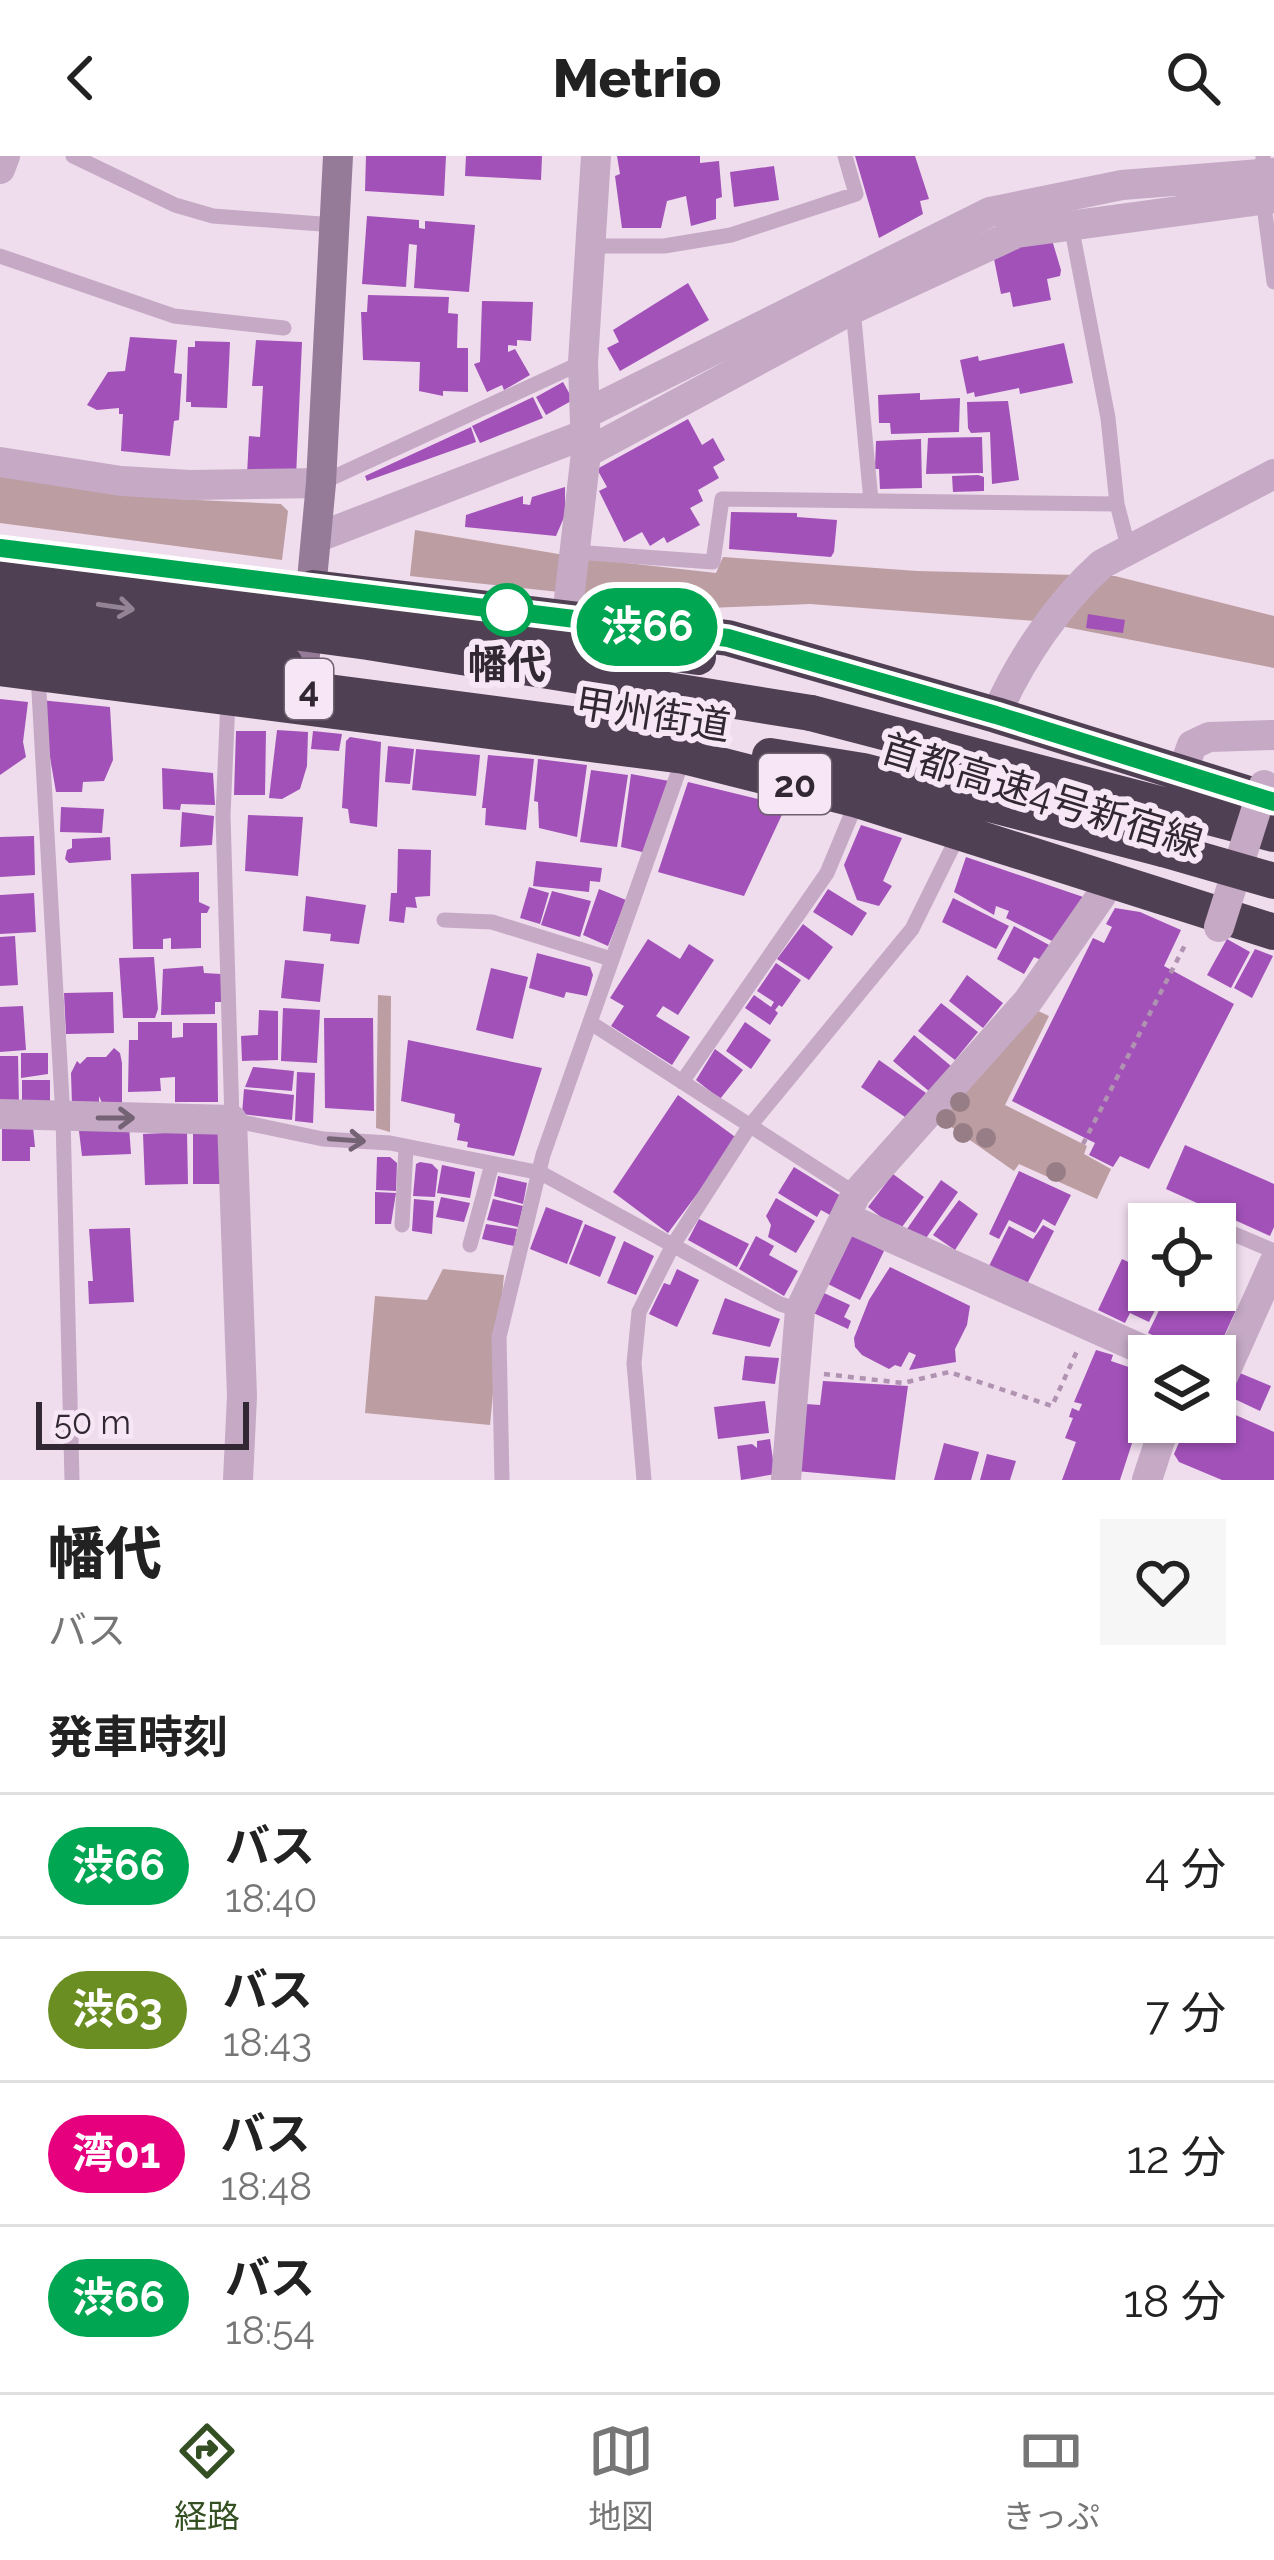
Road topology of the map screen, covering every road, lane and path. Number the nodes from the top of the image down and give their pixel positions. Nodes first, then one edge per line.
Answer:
1 (5, 156) edge
2 (73, 156) edge
3 (338, 156) edge
4 (596, 156) edge
5 (845, 156) edge
6 (0, 169) edge
7 (1268, 179) edge
8 (334, 225) junction
9 (1071, 225) junction
10 (593, 246) junction
11 (0, 256) edge
12 (1274, 282) edge
13 (854, 309) junction
14 (284, 328) dead end
15 (583, 362) junction
16 (586, 434) junction
17 (0, 462) edge
18 (1274, 474) edge
19 (320, 483) junction
20 (871, 501) junction
21 (1117, 503) junction
22 (316, 538) junction
23 (0, 548) edge
24 (1129, 550) junction
25 (574, 552) junction
26 (0, 563) edge
27 (311, 588) junction
28 (0, 592) edge
29 (567, 617) junction
30 (0, 619) edge
31 (0, 649) edge
32 (0, 668) edge
33 (38, 674) junction
34 (228, 700) junction
35 (299, 708) junction
36 (996, 715) junction
37 (618, 730) junction
38 (1274, 735) edge
39 (743, 752) junction
40 (684, 756) junction
41 (1182, 773) junction
42 (1269, 794) edge
43 (858, 800) junction
44 (1274, 824) edge
45 (960, 832) junction
46 (1274, 834) edge
47 (1104, 878) junction
48 (1274, 881) edge
49 (1274, 911) edge
50 (443, 920) dead end
51 (1207, 926) joint
52 (1274, 932) edge
53 (611, 959) junction
54 (591, 1023) junction
55 (682, 1082) junction
56 (0, 1114) edge
57 (63, 1118) junction
58 (232, 1120) junction
59 (749, 1127) junction
60 (1083, 1144) dead end
61 (406, 1147) junction
62 (492, 1164) junction
63 (541, 1173) junction
64 (851, 1205) junction
65 (402, 1226) dead end
66 (1236, 1235) edge
67 (470, 1245) dead end
68 (673, 1245) junction
69 (1274, 1251) edge
70 (1274, 1263) edge
71 (800, 1310) junction
72 (1089, 1325) junction
73 (1128, 1343) edge
74 (1236, 1348) edge
75 (795, 1370) junction
76 (1159, 1443) edge
77 (72, 1480) edge
78 (238, 1480) edge
79 (502, 1480) edge
80 (644, 1480) edge
81 (786, 1480) edge
82 (1147, 1480) edge

1 - 6 street
2 - 8 lane
3 - 8 street
4 - 10 street
5 - 10 lane
7 - 9 street
7 - 12 lane
7 - 16 street
8 - 19 street
9 - 13 street
9 - 21 lane
10 - 15 street
11 - 14 lane
13 - 16 street
13 - 20 lane
15 - 16 street
15 - 19 lane
16 - 22 street
16 - 25 street
17 - 19 street
18 - 24 street
19 - 22 street
20 - 21 lane
20 - 25 lane
21 - 24 lane
22 - 27 street
23 - 27 highway
24 - 36 street
25 - 29 street
26 - 44 highway, 首都高速4号新宿線 / 4, bridge
27 - 29 highway
27 - 35 street
28 -> 46 highway, bridge
29 - 36 highway
30 - 37 highway, bridge
31 - 37 highway, 首都高速4号新宿線 / 4, bridge
32 - 33 highway, 甲州街道 / 20
33 - 34 highway, 甲州街道 / 20
33 - 57 lane
34 - 35 highway, 甲州街道 / 20
34 - 58 lane
35 - 40 highway, 甲州街道 / 20
36 - 41 highway
37 - 39 highway, 首都高速4号新宿線 / 4
38 - 41 street
39 - 48 highway, bridge
39 - 49 highway, 首都高速4号新宿線 / 4
40 - 43 highway, 甲州街道 / 20
40 - 53 lane
41 - 42 highway
42 - 51 street, bridge
43 - 45 highway, 甲州街道 / 20
43 - 55 lane
45 - 47 highway, 甲州街道 / 20
45 - 59 lane
47 - 52 highway, 甲州街道 / 20
47 - 64 street
50 - 53 lane
51 - 60 path
53 - 54 lane
54 - 55 lane
54 - 63 lane
55 - 59 lane
56 - 57 street
57 -> 58 street
57 - 77 lane
58 -> 61 lane
58 - 78 street
59 - 64 lane
59 - 68 lane
61 - 62 lane
61 - 65 lane
62 - 63 lane
62 - 67 lane
63 - 68 lane
63 - 79 lane
64 - 71 street
64 - 72 street
66 - 69 lane
68 - 71 lane
68 - 80 lane
70 - 74 street
71 - 75 street
72 - 73 street
72 - 75 path
75 - 81 street
76 - 82 street

